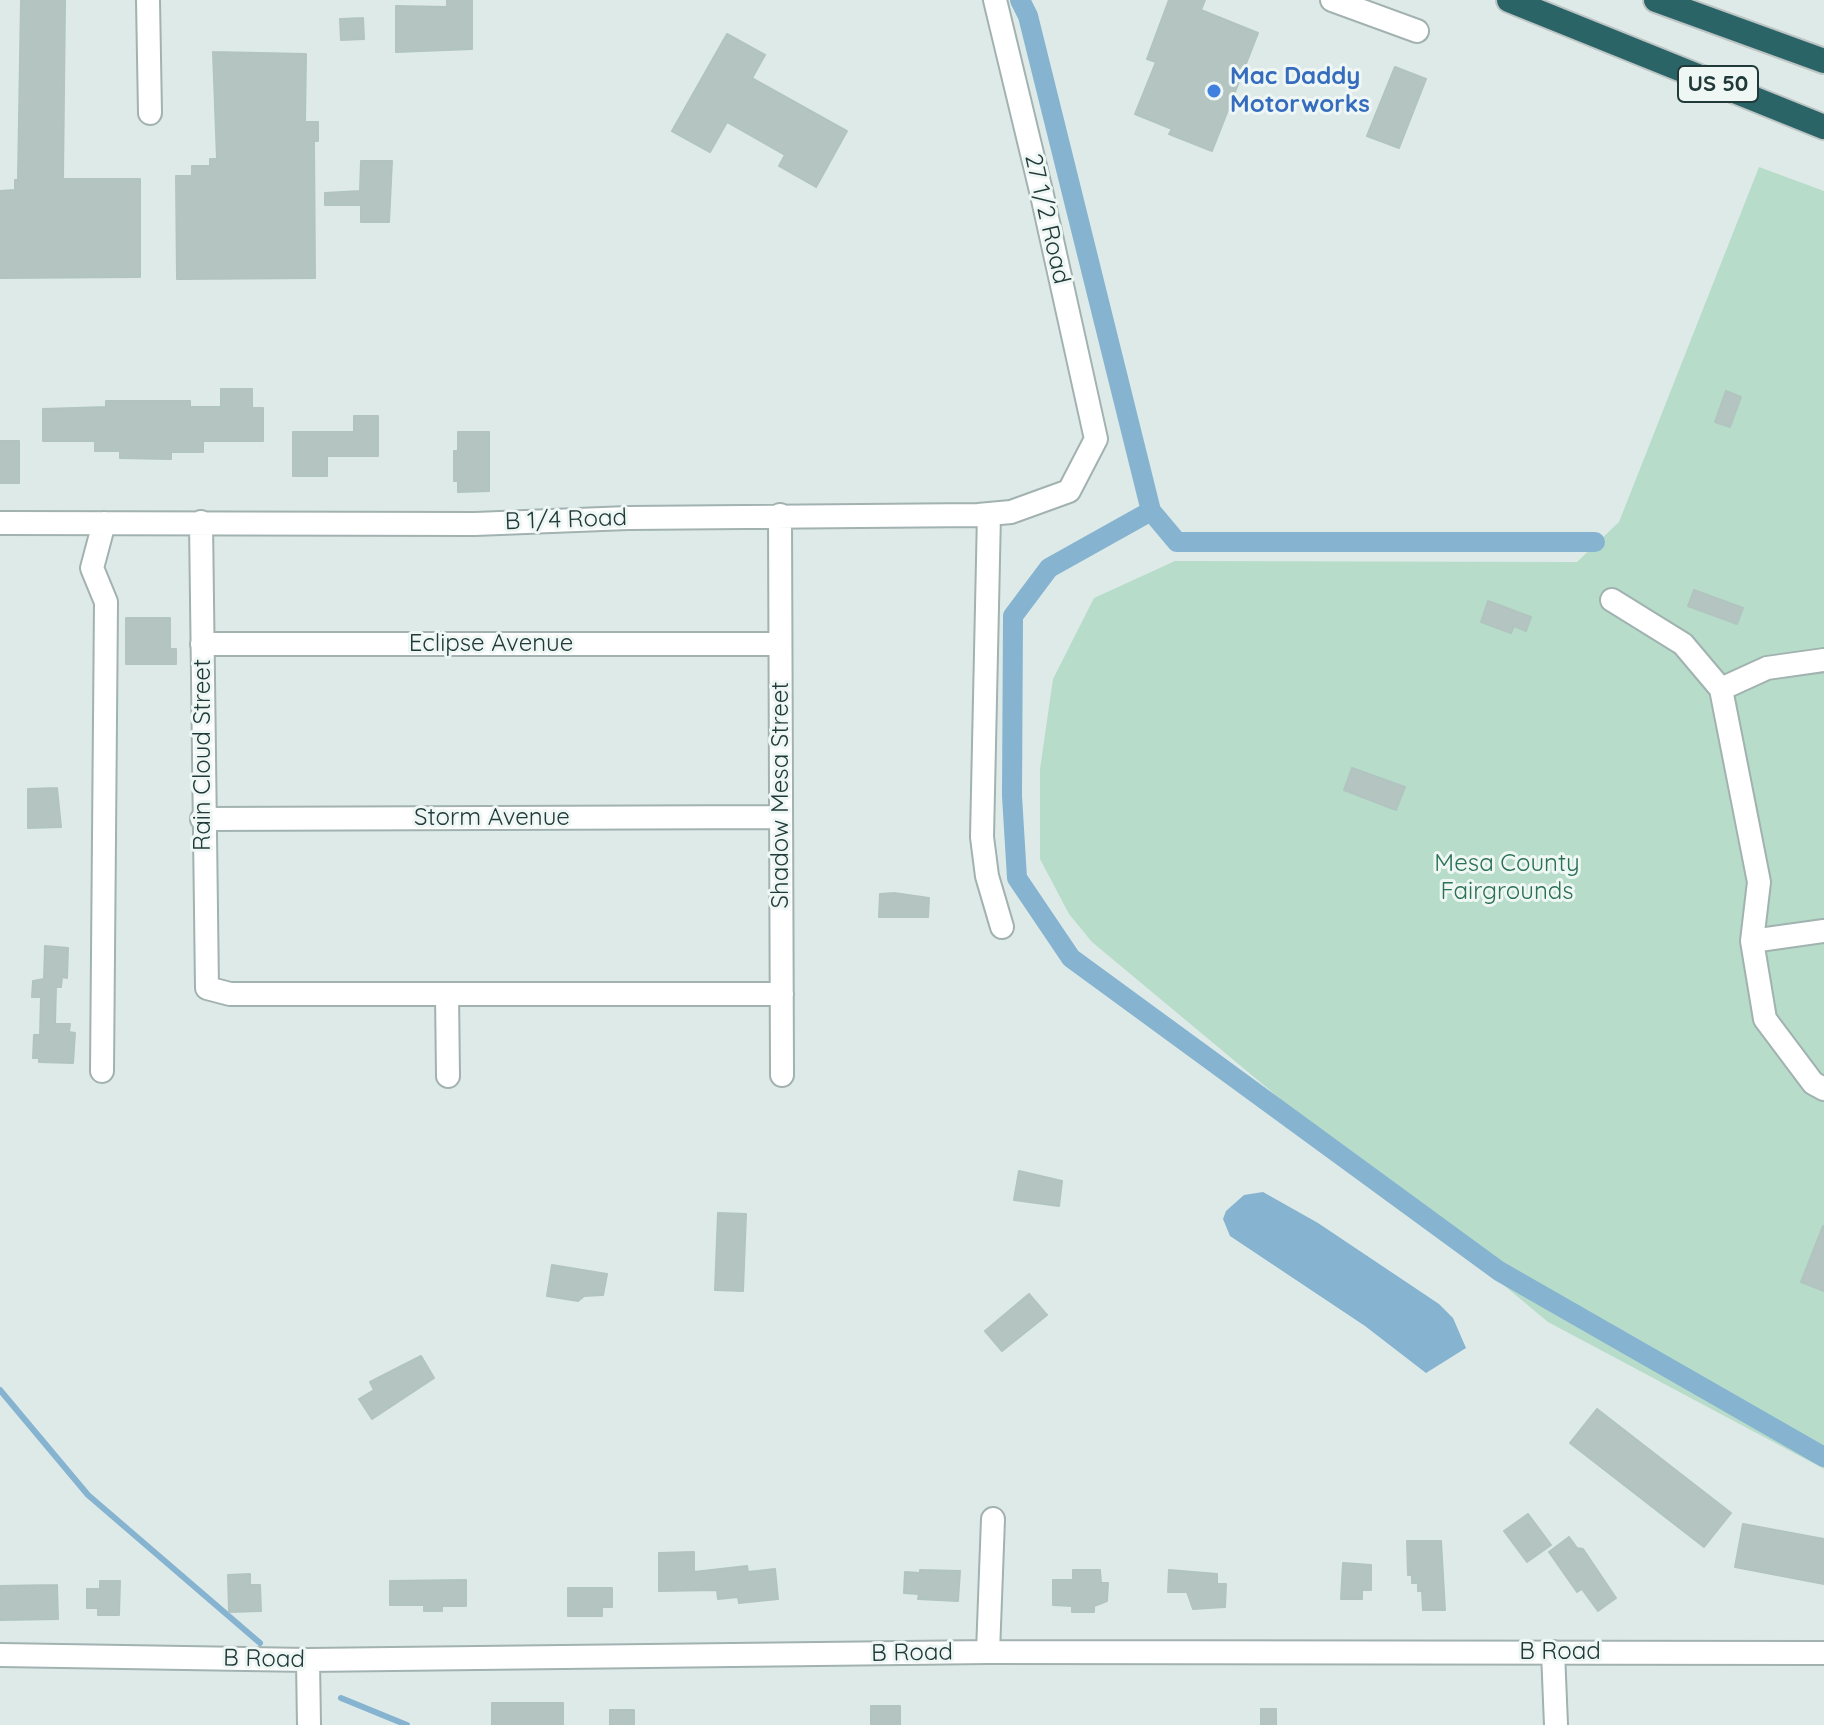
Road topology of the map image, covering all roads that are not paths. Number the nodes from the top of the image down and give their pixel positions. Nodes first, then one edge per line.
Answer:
1 (148, 0) edge
2 (995, 0) edge
3 (1332, 0) edge
4 (1509, 0) edge
5 (1667, 4) edge
6 (1417, 31) dead end
7 (1612, 41) junction
8 (1824, 46) edge
9 (1824, 61) edge
10 (150, 113) dead end
11 (1824, 127) edge
12 (1824, 137) edge
13 (1096, 439) joint
14 (989, 514) junction
15 (780, 515) junction
16 (201, 522) junction
17 (0, 523) edge
18 (104, 523) junction
19 (1612, 600) dead end
20 (202, 644) junction
21 (780, 644) junction
22 (1824, 660) edge
23 (1721, 689) junction
24 (781, 817) junction
25 (202, 819) junction
26 (1002, 927) dead end
27 (1824, 931) edge
28 (1752, 941) junction
29 (447, 994) junction
30 (782, 994) junction
31 (102, 1071) dead end
32 (782, 1075) dead end
33 (448, 1076) dead end
34 (1824, 1089) edge
35 (993, 1519) dead end
36 (988, 1652) junction
37 (1553, 1652) junction
38 (1824, 1653) edge
39 (0, 1655) edge
40 (308, 1660) junction
41 (309, 1725) edge
42 (1556, 1725) edge

1 - 10 street
2 - 13 street, 27 1/2 Road
3 - 6 street
4 - 7 highway, US 50
5 - 8 highway
5 - 9 highway, US 50
7 - 11 highway, US 50
7 - 12 highway
13 - 14 street, B 1/4 Road
14 - 15 street, B 1/4 Road
14 - 26 street
15 - 16 street, B 1/4 Road
15 - 21 street, Shadow Mesa Street
16 - 18 street, B 1/4 Road
16 - 20 street, Rain Cloud Street
17 - 18 street, B 1/4 Road
18 - 31 street
19 - 23 street
20 - 21 street, Eclipse Avenue
20 - 25 street, Rain Cloud Street
21 - 24 street, Shadow Mesa Street
22 - 23 street
23 - 28 street
24 - 25 street, Storm Avenue
24 - 30 street, Shadow Mesa Street
25 - 29 street, Rain Cloud Street
27 - 28 street
28 - 34 street
29 - 30 street
29 - 33 street
30 - 32 street, Shadow Mesa Street
35 - 36 street
36 - 37 street, B Road
36 - 40 street, B Road
37 - 38 street, B Road
37 - 42 street
39 - 40 street, B Road
40 - 41 street

